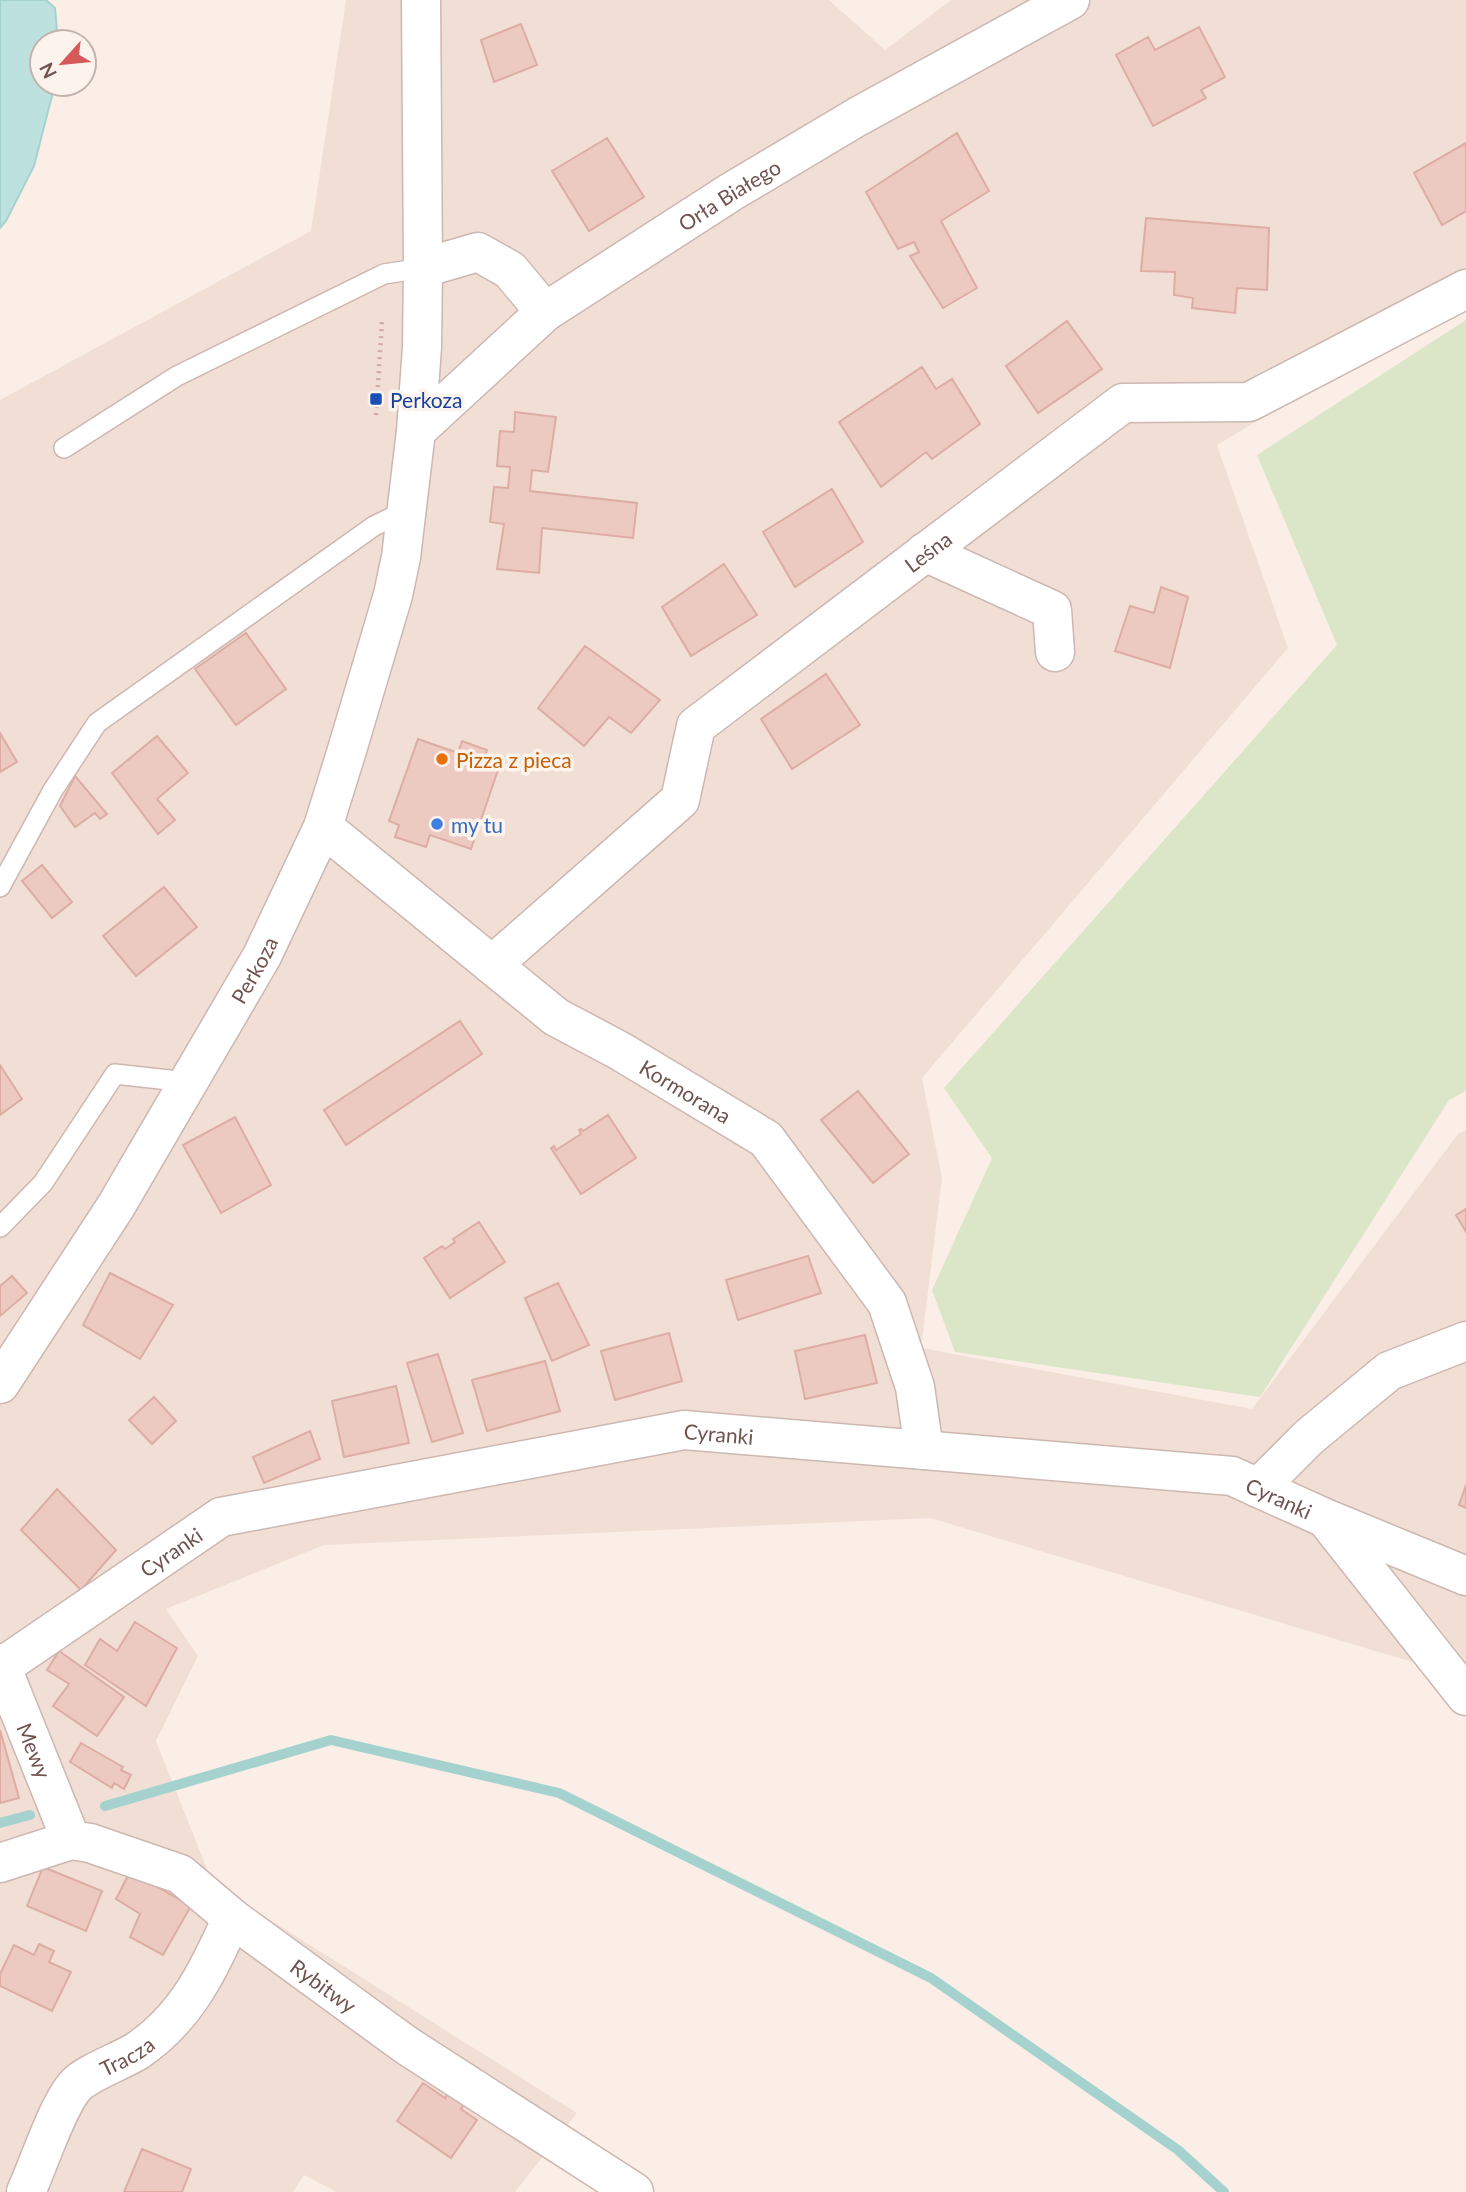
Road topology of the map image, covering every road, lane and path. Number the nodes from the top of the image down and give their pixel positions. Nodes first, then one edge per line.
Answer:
1 (421, 0) edge
2 (1070, 0) edge
3 (423, 268) junction
4 (384, 274) junction
5 (1466, 289) edge
6 (545, 312) junction
7 (376, 420) dead end
8 (416, 431) junction
9 (64, 448) dead end
10 (407, 509) junction
11 (925, 552) junction
12 (1055, 652) dead end
13 (323, 827) junction
14 (0, 887) edge
15 (492, 965) junction
16 (187, 1082) junction
17 (0, 1227) edge
18 (1466, 1342) edge
19 (0, 1384) edge
20 (924, 1450) junction
21 (1258, 1488) junction
22 (1325, 1518) junction
23 (1466, 1576) edge
24 (1, 1664) edge
25 (1466, 1696) edge
26 (71, 1840) junction
27 (0, 1863) edge
28 (232, 1918) junction
29 (26, 2192) edge
30 (634, 2192) edge

1 - 3 street, Perkoza
2 - 6 street, Orła Białego
3 - 4 lane
3 - 6 street
3 - 8 street, Perkoza
4 - 7 path
4 - 9 lane
5 - 11 street, Leśna
6 - 8 street, Orła Białego
8 - 10 street, Perkoza
10 - 13 street, Perkoza
10 - 14 lane
11 - 12 street
11 - 15 street, Leśna
13 - 15 street, Kormorana
13 - 16 street, Perkoza
15 - 20 street, Kormorana
16 - 17 lane
16 - 19 street, Perkoza
18 - 21 street
20 - 21 street, Cyranki
20 - 24 street, Cyranki
21 - 22 street, Cyranki
22 - 23 street, Cyranki
22 - 25 street
24 - 26 street, Mewy
26 - 27 street
26 - 28 street, Rybitwy
28 - 29 street, Tracza
28 - 30 street, Rybitwy

